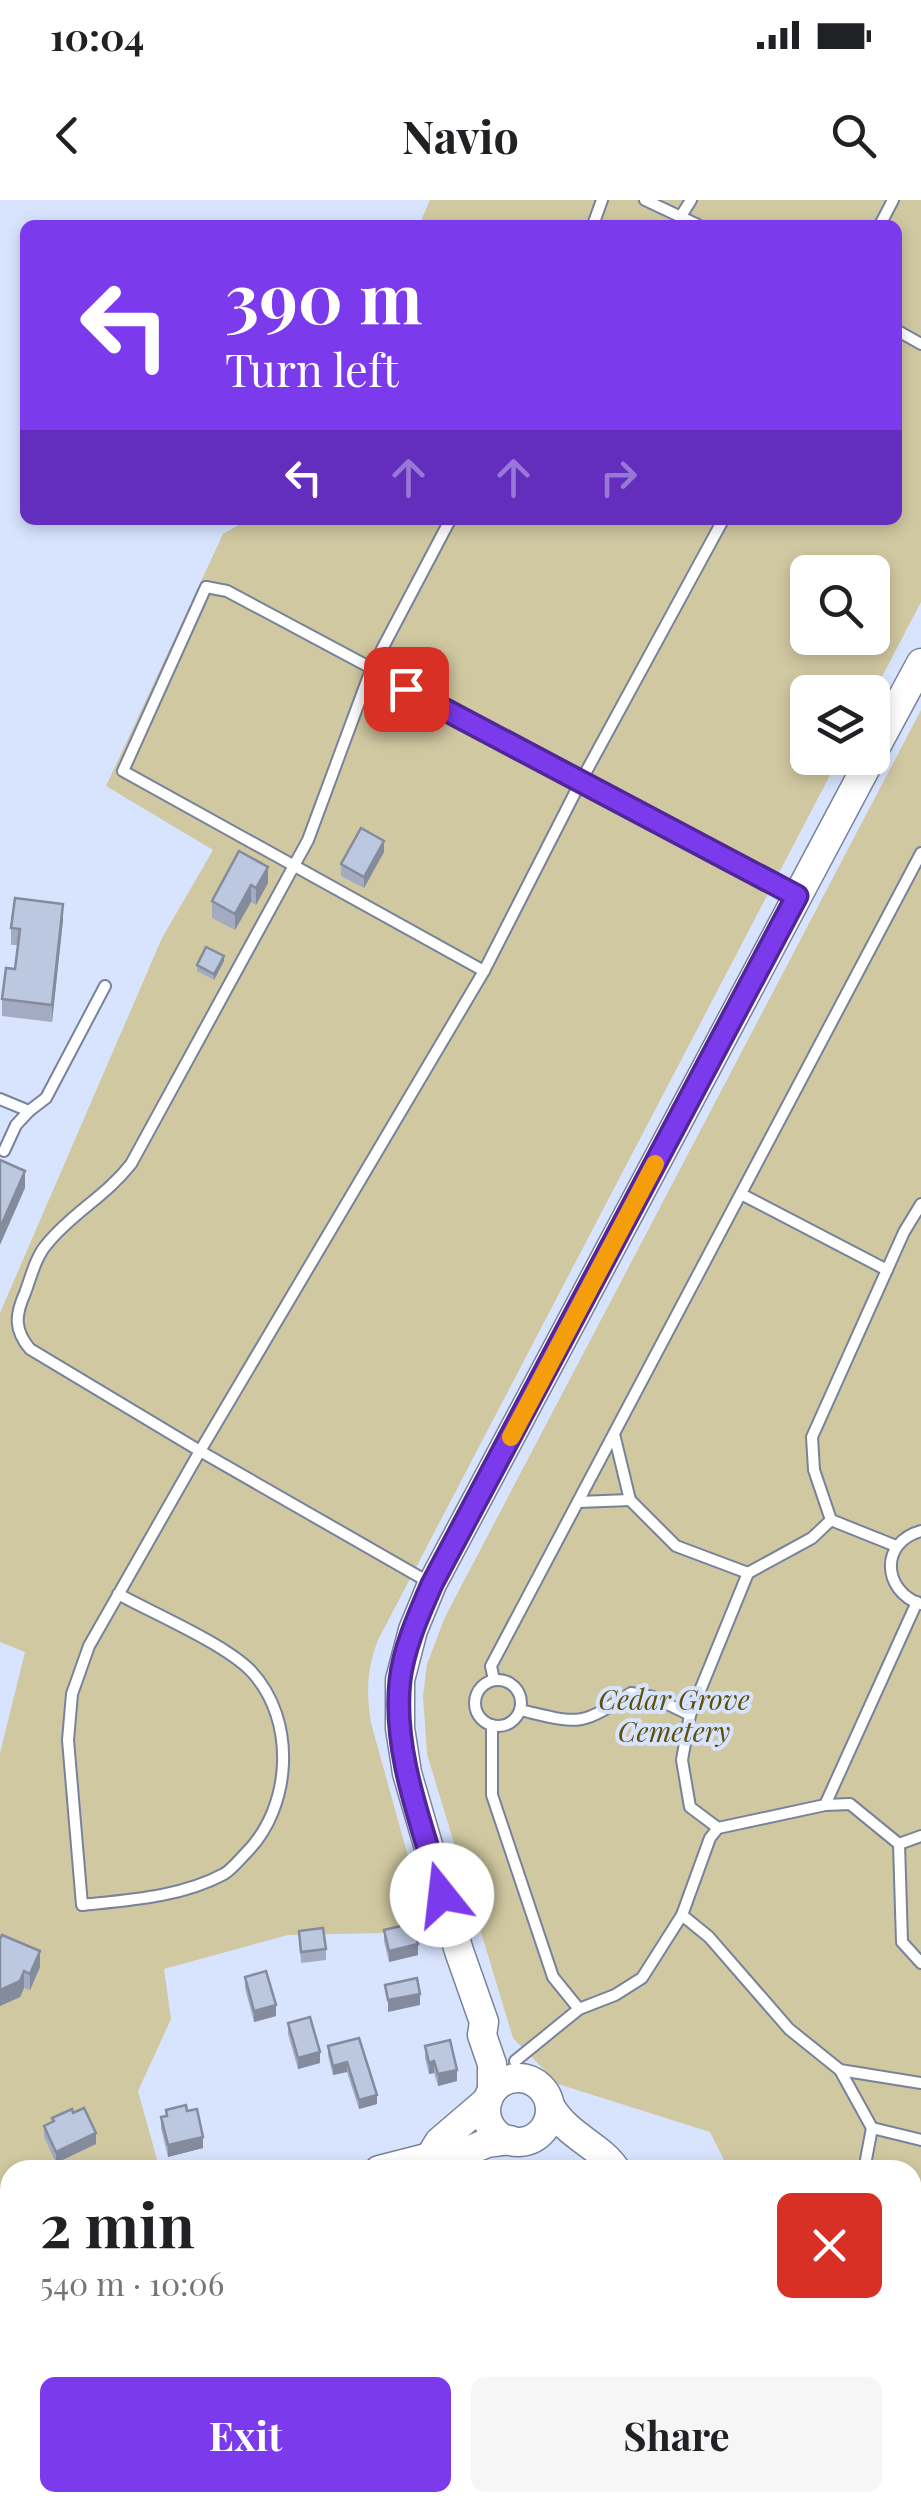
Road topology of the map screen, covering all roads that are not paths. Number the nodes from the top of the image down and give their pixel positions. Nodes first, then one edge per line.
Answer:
1 (645, 200) edge
2 (691, 200) edge
3 (681, 216) junction
4 (689, 220) edge
5 (447, 525) edge
6 (720, 525) edge
7 (921, 662) edge
8 (371, 670) junction
9 (890, 721) edge
10 (862, 775) edge
11 (581, 782) junction
12 (921, 853) edge
13 (295, 866) junction
14 (797, 896) junction
15 (484, 970) junction
16 (105, 986) dead end
17 (0, 1099) edge
18 (28, 1111) junction
19 (4, 1151) dead end
20 (740, 1194) junction
21 (921, 1204) edge
22 (887, 1270) junction
23 (614, 1434) junction
24 (200, 1452) junction
25 (630, 1500) junction
26 (578, 1502) junction
27 (831, 1520) junction
28 (921, 1531) edge
29 (896, 1546) junction
30 (748, 1573) junction
31 (432, 1584) junction
32 (118, 1594) junction
33 (919, 1603) edge
34 (494, 1680) junction
35 (520, 1710) junction
36 (690, 1714) junction
37 (492, 1725) junction
38 (825, 1806) junction
39 (718, 1828) junction
40 (921, 1836) edge
41 (899, 1844) junction
42 (682, 1916) junction
43 (921, 1964) edge
44 (579, 2009) junction
45 (484, 2022) junction
46 (840, 2070) junction
47 (525, 2072) junction
48 (921, 2083) edge
49 (490, 2096) junction
50 (550, 2106) junction
51 (872, 2128) junction
52 (921, 2140) edge
53 (518, 2141) junction
54 (430, 2157) junction
55 (418, 2160) edge
56 (579, 2160) edge
57 (608, 2160) edge
58 (866, 2160) edge

1 - 3 lane
2 - 3 lane
3 - 4 lane
5 - 8 lane
6 - 11 lane
7 - 9 main road
8 - 11 lane
8 - 13 lane
8 - 13 lane
10 - 14 main road
11 - 14 lane
11 - 15 lane
12 - 20 lane
13 - 15 lane
13 - 24 lane
14 - 31 main road
15 - 24 lane
16 - 18 lane
17 - 18 lane
18 - 19 lane
20 - 22 lane
20 - 23 lane
21 - 22 lane
22 - 27 lane
23 - 25 lane
23 - 26 lane
24 - 31 lane
24 - 32 lane
25 - 26 lane
25 - 30 lane
26 - 34 lane
27 - 29 lane
27 - 30 lane
28 - 29 lane
29 - 33 lane
30 - 36 lane
31 - 45 main road
32 - 32 lane
33 - 38 lane
34 - 35 lane
34 - 37 lane
35 - 36 lane
35 - 37 lane
36 - 39 lane
37 - 44 lane
38 - 39 lane
38 - 41 lane
39 - 42 lane
40 - 41 lane
41 - 43 lane
42 - 44 lane
42 - 46 lane
44 - 47 lane
45 - 47 main road
45 - 49 main road
46 - 48 lane
46 - 51 lane
47 - 49 main road
47 - 50 main road
49 - 53 main road
49 - 54 main road
50 - 53 main road
50 - 57 main road
51 - 52 lane
51 - 58 lane
53 - 54 main road
53 - 56 main road
54 - 55 main road

